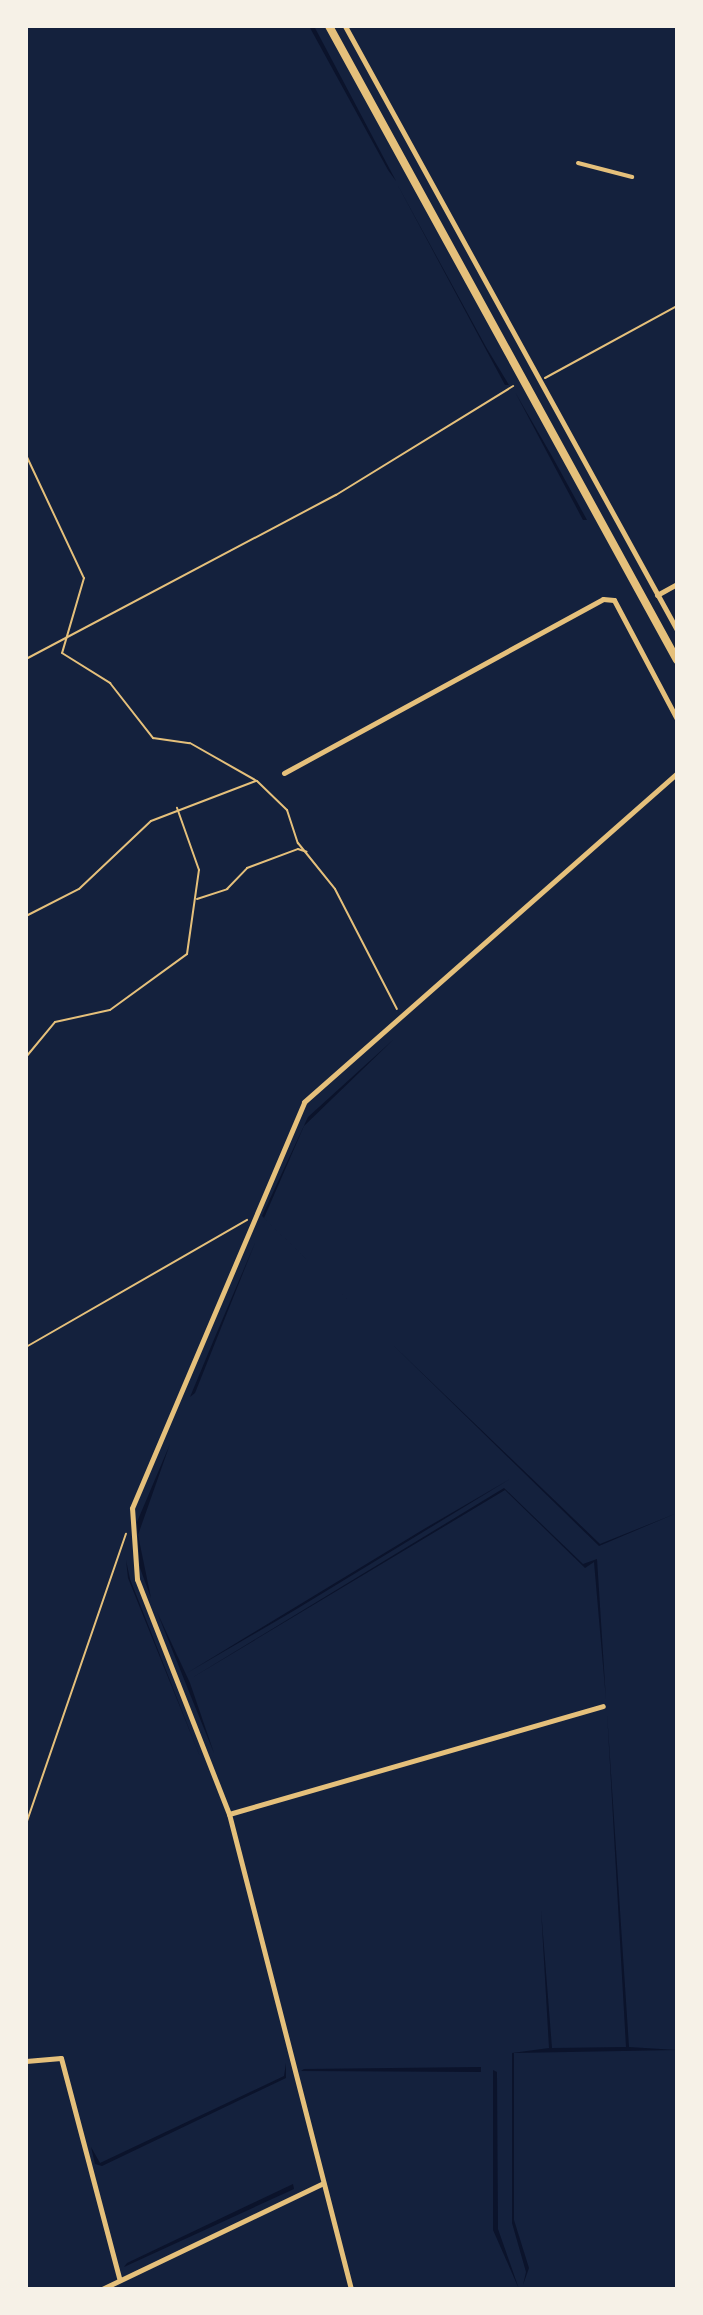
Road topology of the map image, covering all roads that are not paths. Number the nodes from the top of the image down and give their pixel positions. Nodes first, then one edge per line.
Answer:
1 (329, 26) edge
2 (345, 26) edge
3 (578, 163) dead end
4 (632, 177) dead end
5 (677, 584) edge
6 (657, 595) junction
7 (677, 630) edge
8 (677, 660) edge
9 (677, 719) edge
10 (284, 773) dead end
11 (677, 773) edge
12 (603, 1706) dead end
13 (229, 1814) junction
14 (26, 2061) edge
15 (323, 2183) junction
16 (119, 2278) junction
17 (102, 2289) edge
18 (351, 2289) edge

1 - 8 main road
2 - 6 street
3 - 4 street
5 - 6 street
6 - 7 street
9 - 10 street
11 - 13 street
12 - 13 street
13 - 15 street
14 - 16 street
15 - 16 street
15 - 18 street
16 - 17 street

